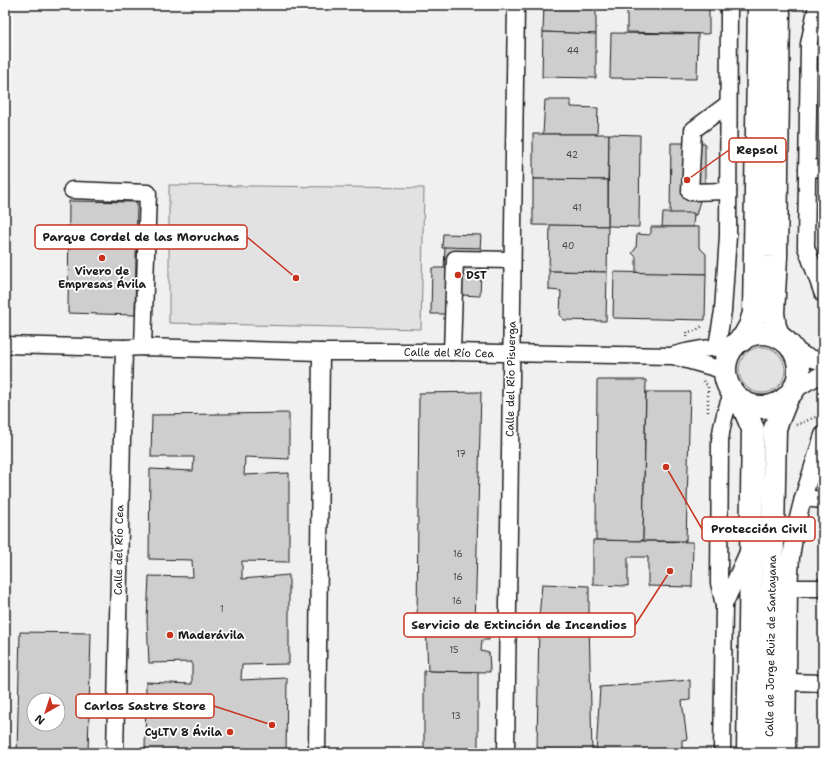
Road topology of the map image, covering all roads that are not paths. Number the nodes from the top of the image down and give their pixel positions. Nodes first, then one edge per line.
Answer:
1 (516, 5) edge
2 (729, 5) edge
3 (759, 5) edge
4 (779, 5) edge
5 (817, 5) edge
6 (728, 104) junction
7 (807, 168) junction
8 (823, 168) edge
9 (72, 190) dead end
10 (728, 191) junction
11 (512, 260) junction
12 (823, 294) edge
13 (785, 343) junction
14 (731, 344) junction
15 (5, 345) edge
16 (143, 347) junction
17 (124, 348) junction
18 (321, 352) junction
19 (452, 352) junction
20 (512, 353) junction
21 (680, 354) junction
22 (823, 362) edge
23 (726, 371) junction
24 (823, 374) edge
25 (790, 394) junction
26 (736, 396) junction
27 (823, 435) edge
28 (803, 498) junction
29 (823, 500) edge
30 (752, 544) junction
31 (789, 588) junction
32 (823, 588) edge
33 (724, 606) junction
34 (788, 682) junction
35 (823, 683) edge
36 (115, 753) edge
37 (317, 753) edge
38 (506, 753) edge
39 (722, 753) edge
40 (748, 753) edge
41 (769, 753) edge
42 (787, 753) edge

1 - 11 street, Calle del Río Pisuerga
2 - 6 street
3 - 14 highway
4 - 13 highway, Calle de Jorge Ruiz de Santayana
5 - 7 street
6 - 10 street
6 - 10 street
7 - 8 street
7 - 12 street
9 - 16 street
10 - 14 street
11 - 19 street
11 - 20 street, Calle del Río Pisuerga
13 - 14 highway
13 - 22 street
13 - 25 highway, Calle de Jorge Ruiz de Santayana
14 - 21 street, Calle del Río Cea
14 - 23 highway
15 - 17 street, Calle del Río Cea
16 - 17 street, Calle del Río Cea
16 - 18 street, Calle del Río Cea
17 - 36 street, Calle del Río Cea
18 - 19 street, Calle del Río Cea
18 - 37 street
19 - 20 street, Calle del Río Cea
20 - 21 street, Calle del Río Cea
20 - 38 street, Calle del Río Pisuerga
21 - 23 street, Calle del Río Cea
23 - 26 highway, Calle de Jorge Ruiz de Santayana
24 - 25 street
25 - 26 highway
25 - 41 highway, Calle de Jorge Ruiz de Santayana
26 - 30 highway, Calle de Jorge Ruiz de Santayana
26 - 33 street, Calle de Jorge Ruiz de Santayana
27 - 28 street, Calle de Jorge Ruiz de Santayana
28 - 29 street
28 - 31 street, Calle de Jorge Ruiz de Santayana
30 - 33 street, Calle de Jorge Ruiz de Santayana
30 - 40 highway, Calle de Jorge Ruiz de Santayana
31 - 32 street
31 - 34 street, Calle de Jorge Ruiz de Santayana
33 - 39 street, Calle de Jorge Ruiz de Santayana
34 - 35 street
34 - 42 street, Calle de Jorge Ruiz de Santayana

